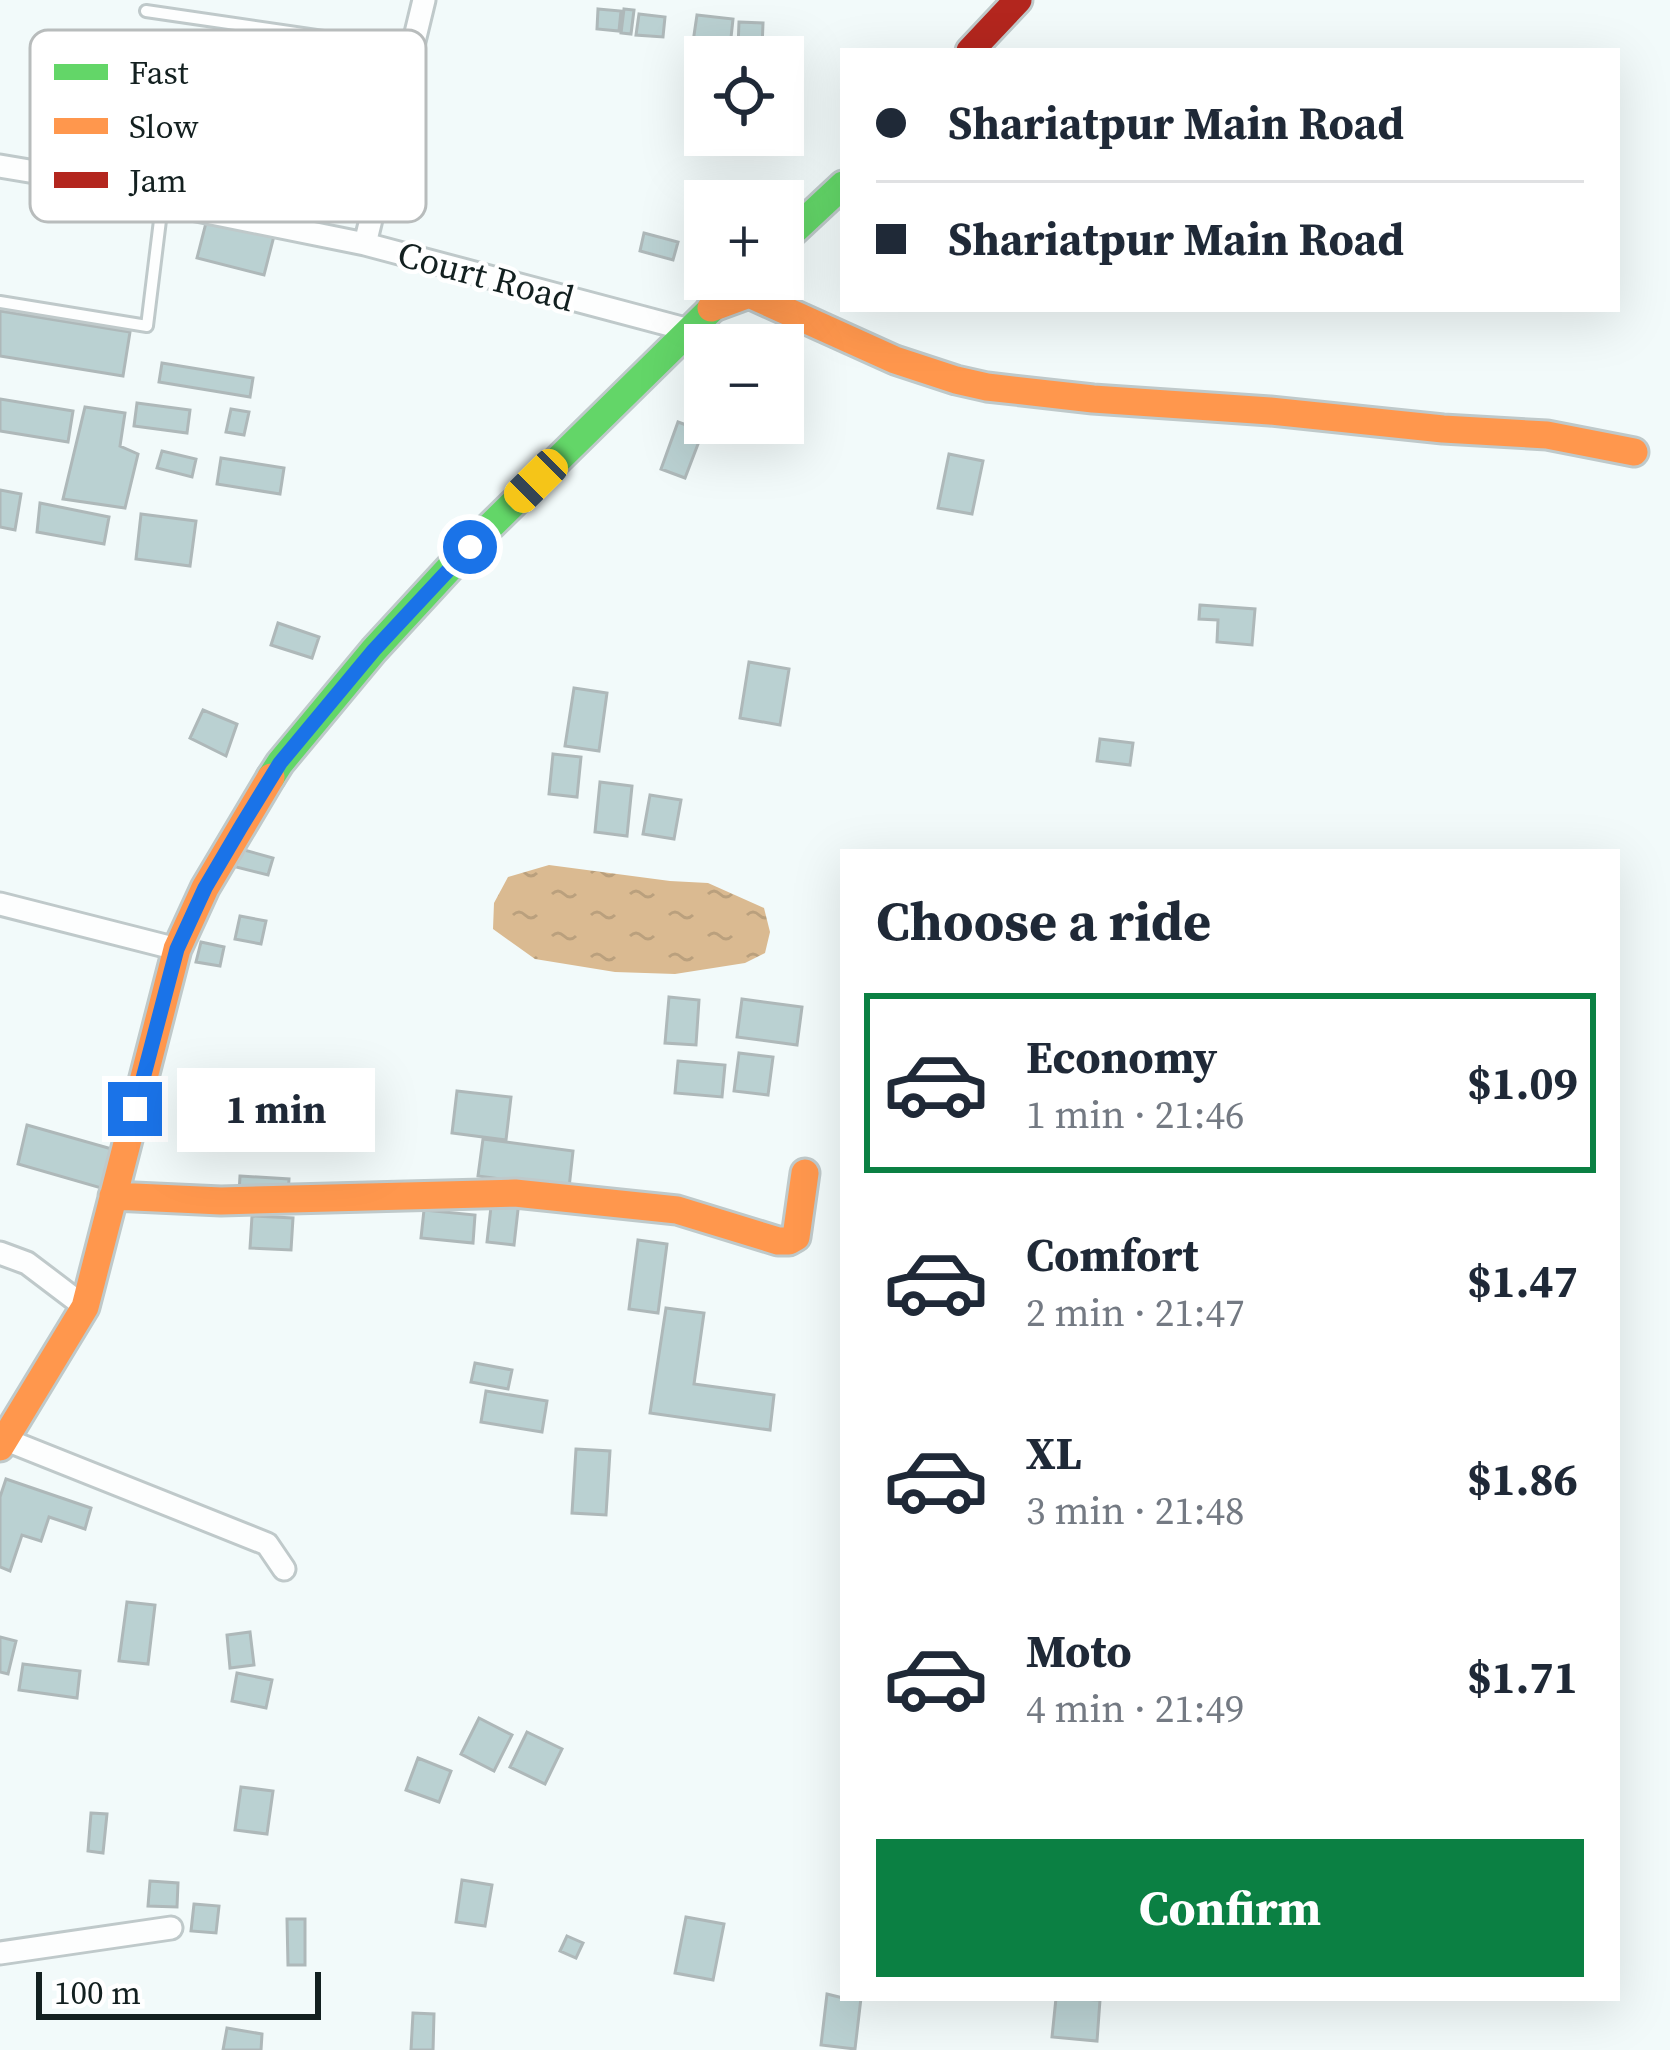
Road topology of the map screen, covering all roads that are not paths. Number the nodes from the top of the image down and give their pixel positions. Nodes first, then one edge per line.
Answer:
1 (424, 0) edge
2 (1018, 0) edge
3 (146, 11) dead end
4 (276, 30) edge
5 (417, 30) edge
6 (973, 48) edge
7 (0, 166) edge
8 (30, 171) edge
9 (840, 187) edge
10 (804, 221) edge
11 (160, 222) edge
12 (256, 222) edge
13 (370, 222) edge
14 (365, 244) junction
15 (720, 300) edge
16 (0, 302) edge
17 (711, 308) junction
18 (694, 324) edge
19 (684, 328) edge
20 (684, 334) edge
21 (1634, 452) dead end
22 (0, 904) edge
23 (177, 949) junction
24 (806, 1173) dead end
25 (113, 1196) junction
26 (0, 1253) edge
27 (85, 1307) junction
28 (2, 1443) edge
29 (284, 1570) dead end
30 (171, 1928) dead end
31 (0, 1953) edge

1 - 5 street
2 - 6 street
3 - 4 lane
7 - 8 street, Court Road
9 - 10 street
11 - 16 lane
12 - 14 street, Court Road
13 - 14 street
14 - 19 street, Court Road
15 - 17 street
17 - 18 street
17 - 21 street
20 - 23 street
22 - 23 street
23 - 25 street
24 - 25 street
25 - 27 street
26 - 27 street
27 - 28 street
28 - 29 street
30 - 31 street

